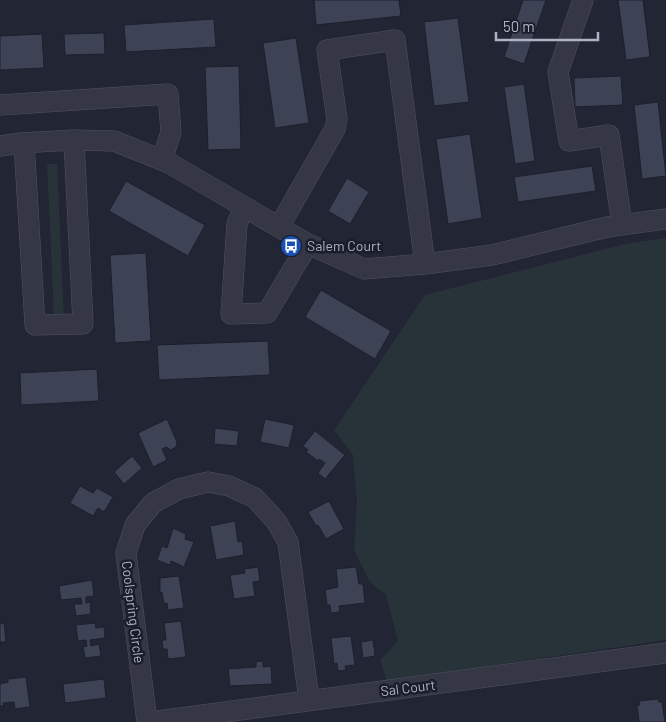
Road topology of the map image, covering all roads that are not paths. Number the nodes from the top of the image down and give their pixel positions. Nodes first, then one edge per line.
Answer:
1 (583, 0) edge
2 (0, 104) edge
3 (74, 140) junction
4 (24, 143) junction
5 (0, 146) edge
6 (162, 160) junction
7 (244, 207) junction
8 (666, 219) edge
9 (622, 225) junction
10 (279, 227) junction
11 (308, 244) junction
12 (425, 264) junction
13 (666, 653) edge
14 (309, 700) junction
15 (148, 722) edge

1 - 9 street
2 - 6 street
3 - 4 street
3 - 4 street
3 - 6 street
4 - 5 street
6 - 7 street
7 - 10 street
7 - 11 street
8 - 9 street
9 - 12 street
10 - 11 street
10 - 12 street
11 - 12 street
13 - 14 street, Sal Court
14 - 15 street, Sal Court
14 - 15 street, Coolspring Circle

